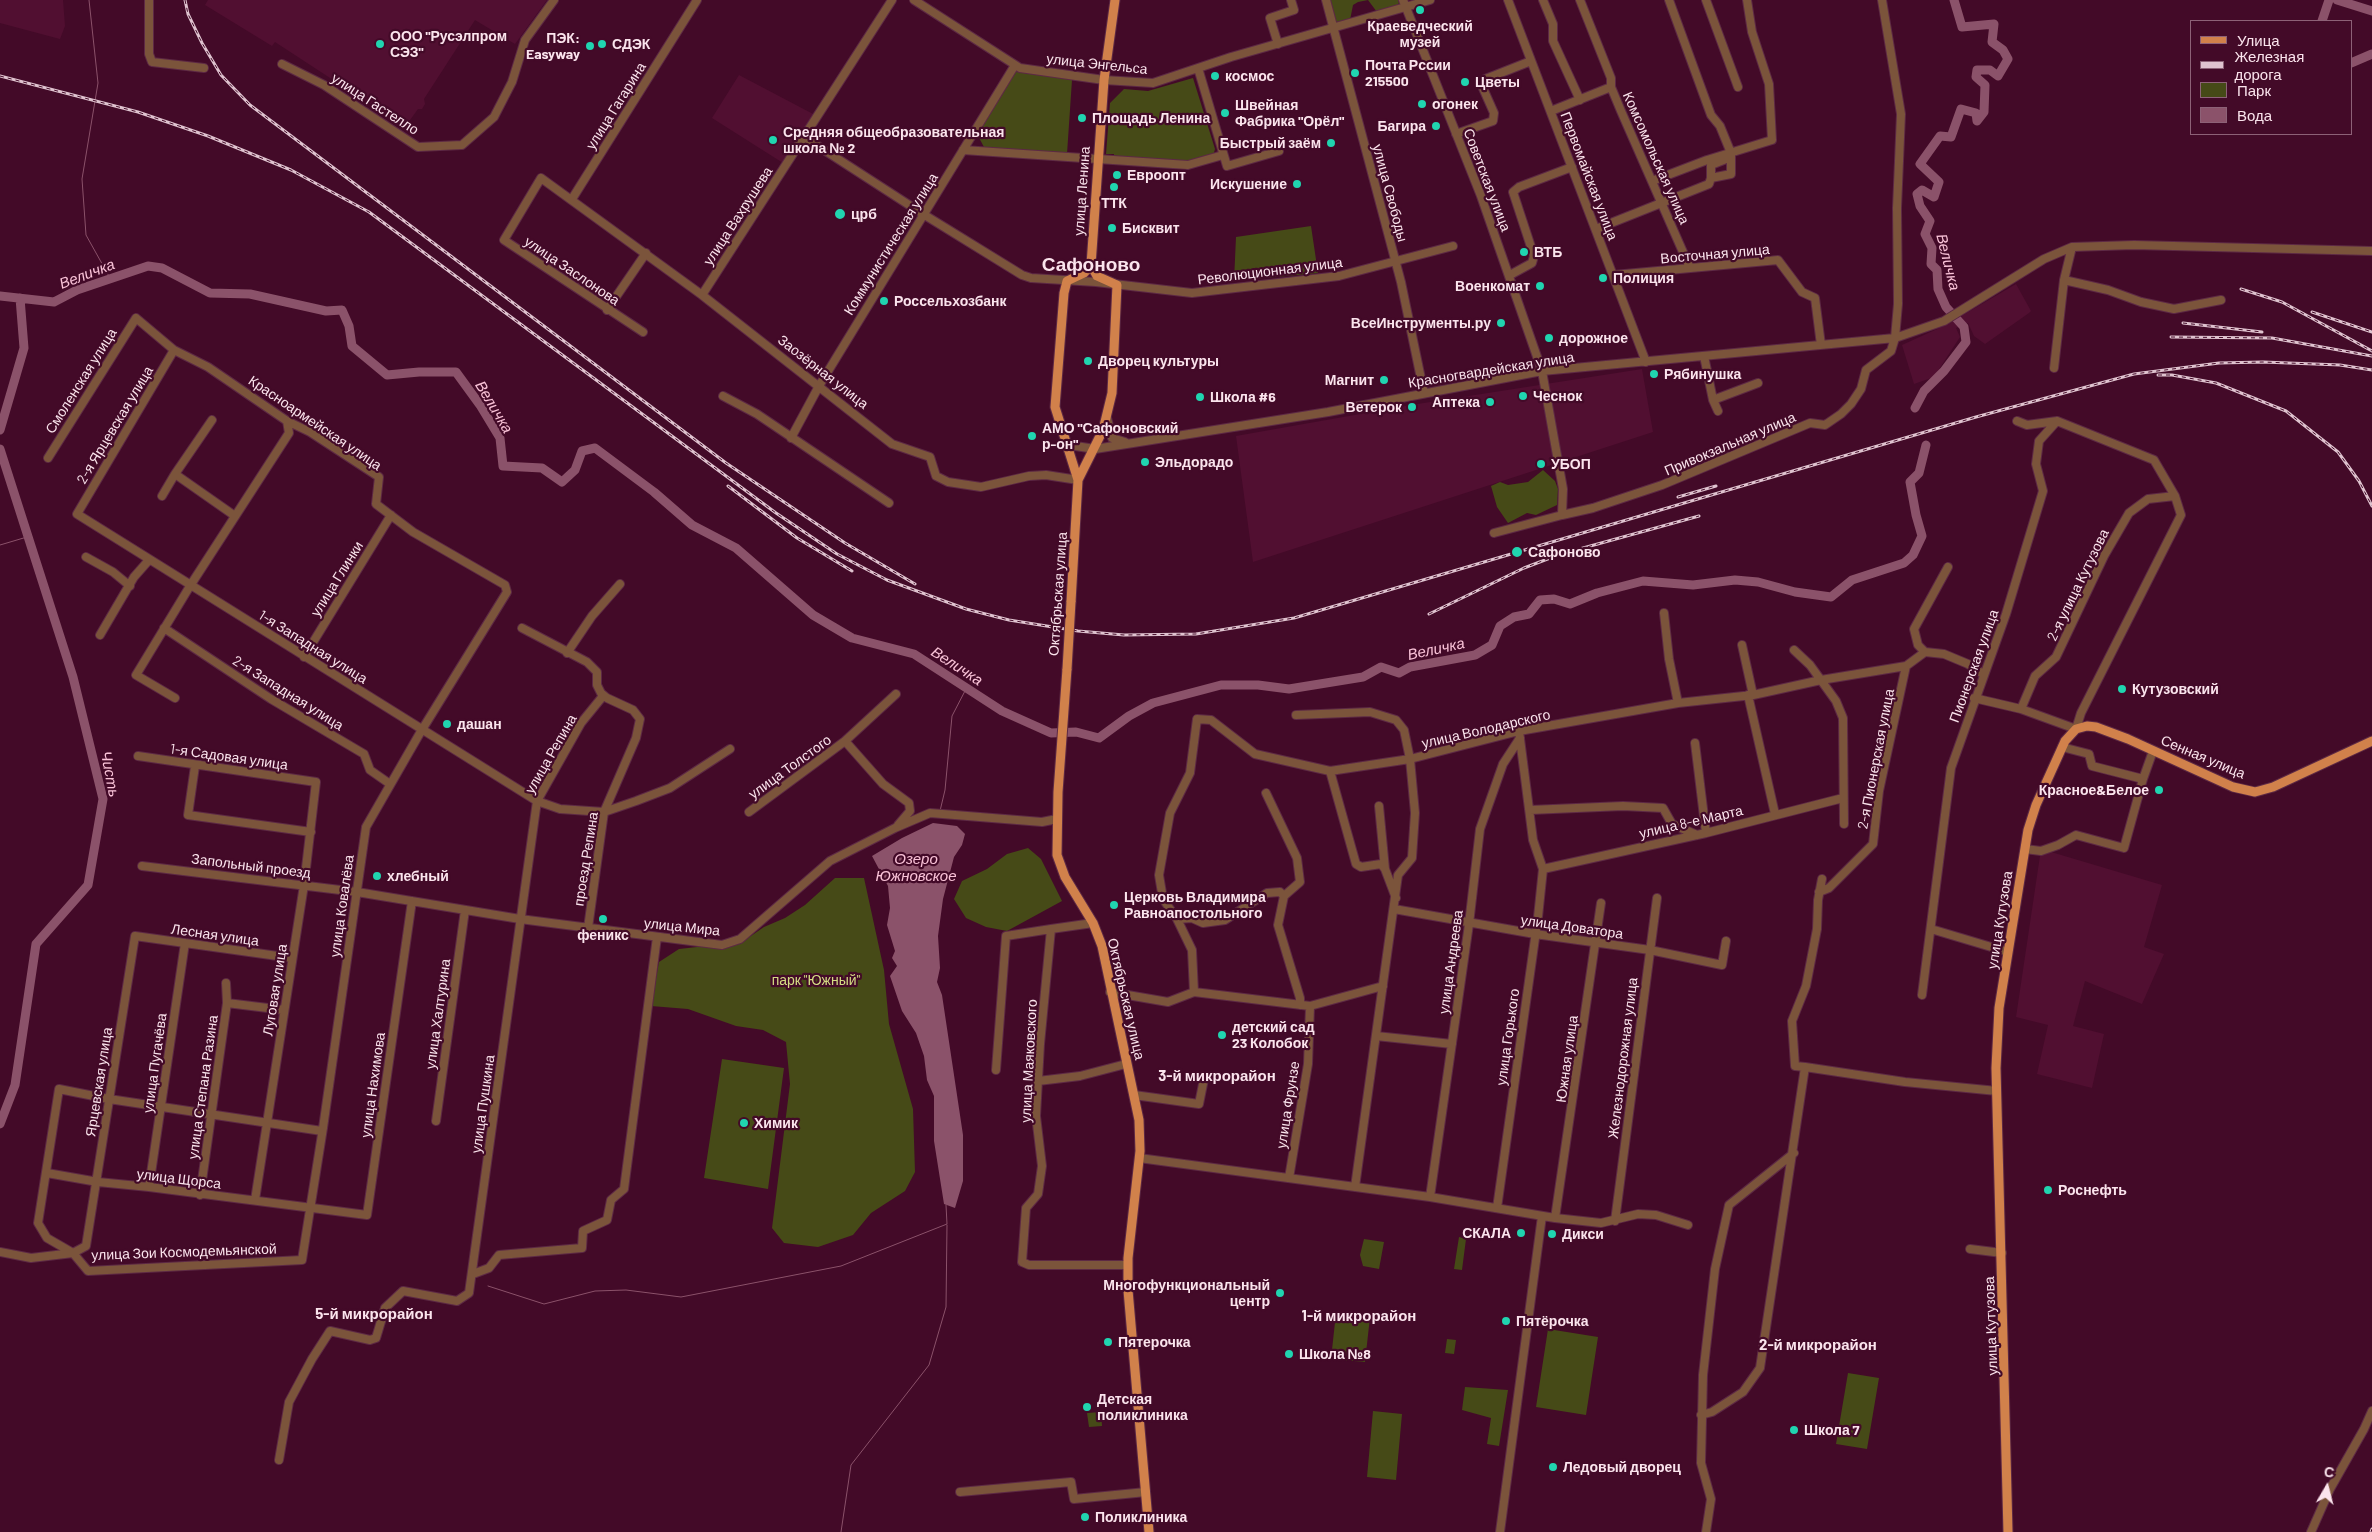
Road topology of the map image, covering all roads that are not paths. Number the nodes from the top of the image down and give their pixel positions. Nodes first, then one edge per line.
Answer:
1 (149, 0) edge
2 (554, 0) edge
3 (697, 0) edge
4 (892, 0) edge
5 (914, 0) edge
6 (1115, 0) edge
7 (1291, 0) edge
8 (1326, 0) edge
9 (1430, 0) edge
10 (1508, 0) edge
11 (1543, 0) edge
12 (1580, 0) edge
13 (1669, 0) edge
14 (1706, 0) edge
15 (1747, 0) edge
16 (1882, 0) edge
17 (1405, 4) edge
18 (1334, 27) junction
19 (1278, 44) junction
20 (1531, 61) junction
21 (282, 64) dead end
22 (1015, 64) junction
23 (204, 68) dead end
24 (1198, 68) junction
25 (1104, 80) junction
26 (1611, 87) junction
27 (1738, 87) dead end
28 (1580, 100) junction
29 (1551, 112) junction
30 (1456, 134) junction
31 (804, 137) junction
32 (963, 150) junction
33 (1279, 151) dead end
34 (1731, 153) junction
35 (1223, 155) junction
36 (1098, 158) junction
37 (1572, 167) junction
38 (1711, 178) junction
39 (1652, 182) junction
40 (572, 199) junction
41 (1662, 204) junction
42 (923, 214) junction
43 (1596, 228) junction
44 (1453, 246) dead end
45 (2072, 247) junction
46 (2372, 251) edge
47 (646, 253) junction
48 (1396, 262) junction
49 (1091, 265) junction
50 (1690, 268) junction
51 (1510, 275) junction
52 (1614, 276) junction
53 (2064, 280) junction
54 (1067, 282) junction
55 (1117, 285) junction
56 (702, 295) junction
57 (2222, 300) dead end
58 (607, 310) junction
59 (136, 318) joint
60 (643, 332) dead end
61 (1895, 338) junction
62 (1821, 345) junction
63 (174, 350) junction
64 (1704, 356) junction
65 (1646, 362) junction
66 (2054, 368) dead end
67 (1542, 371) junction
68 (1758, 383) dead end
69 (819, 386) junction
70 (1424, 393) junction
71 (723, 396) dead end
72 (1712, 400) junction
73 (1718, 411) dead end
74 (1107, 418) junction
75 (212, 420) dead end
76 (288, 420) junction
77 (2017, 421) dead end
78 (2057, 421) junction
79 (791, 438) junction
80 (1135, 443) junction
81 (1069, 445) junction
82 (1095, 450) junction
83 (48, 458) dead end
84 (175, 474) junction
85 (1078, 480) junction
86 (162, 496) dead end
87 (2175, 496) junction
88 (889, 503) dead end
89 (77, 514) joint
90 (391, 515) junction
91 (1562, 515) junction
92 (235, 516) junction
93 (1494, 533) dead end
94 (86, 557) dead end
95 (149, 560) junction
96 (1948, 567) dead end
97 (620, 584) dead end
98 (130, 586) junction
99 (190, 586) junction
100 (507, 592) joint
101 (1664, 613) dead end
102 (164, 628) junction
103 (522, 628) dead end
104 (100, 635) dead end
105 (1742, 645) dead end
106 (1794, 650) dead end
107 (1925, 652) junction
108 (567, 653) junction
109 (304, 657) junction
110 (1906, 666) junction
111 (1983, 674) junction
112 (1821, 680) junction
113 (896, 694) dead end
114 (1751, 695) junction
115 (603, 696) junction
116 (175, 698) dead end
117 (1974, 698) junction
118 (1678, 704) junction
119 (2021, 709) junction
120 (1296, 715) dead end
121 (2076, 729) junction
122 (422, 730) junction
123 (1519, 735) junction
124 (845, 741) junction
125 (2372, 741) edge
126 (1695, 743) dead end
127 (2062, 747) junction
128 (730, 750) dead end
129 (2153, 751) junction
130 (138, 756) dead end
131 (1410, 759) junction
132 (195, 766) junction
133 (1330, 770) junction
134 (2143, 779) junction
135 (316, 782) joint
136 (390, 784) junction
137 (1266, 793) dead end
138 (1843, 798) junction
139 (537, 801) junction
140 (1379, 806) dead end
141 (1530, 810) junction
142 (604, 812) junction
143 (749, 812) dead end
144 (1775, 814) junction
145 (1057, 819) junction
146 (1844, 824) dead end
147 (895, 828) junction
148 (310, 832) junction
149 (1706, 833) junction
150 (1697, 835) junction
151 (2025, 849) junction
152 (142, 866) dead end
153 (1385, 869) junction
154 (1543, 869) junction
155 (1822, 880) dead end
156 (304, 885) junction
157 (357, 892) junction
158 (1820, 892) junction
159 (1284, 896) junction
160 (1396, 898) junction
161 (1657, 898) dead end
162 (412, 901) junction
163 (1601, 903) dead end
164 (1394, 909) junction
165 (465, 910) junction
166 (1177, 918) junction
167 (520, 919) junction
168 (1093, 922) junction
169 (1469, 924) junction
170 (588, 928) junction
171 (1051, 929) junction
172 (1931, 929) junction
173 (1535, 934) junction
174 (135, 936) joint
175 (657, 937) junction
176 (1726, 940) dead end
177 (185, 943) junction
178 (1595, 943) junction
179 (1650, 950) junction
180 (2008, 952) junction
181 (292, 958) junction
182 (226, 983) dead end
183 (1383, 986) junction
184 (1110, 992) junction
185 (1194, 992) junction
186 (1922, 995) dead end
187 (227, 1003) junction
188 (1300, 1005) junction
189 (1310, 1006) junction
190 (284, 1010) junction
191 (1376, 1036) junction
192 (1452, 1044) junction
193 (1126, 1064) junction
194 (1805, 1067) junction
195 (996, 1070) dead end
196 (1204, 1079) dead end
197 (1038, 1081) junction
198 (1997, 1091) junction
199 (1134, 1095) junction
200 (109, 1099) junction
201 (161, 1107) junction
202 (211, 1114) junction
203 (436, 1121) dead end
204 (267, 1123) junction
205 (322, 1131) junction
206 (1794, 1153) junction
207 (1139, 1158) junction
208 (47, 1173) junction
209 (1289, 1178) junction
210 (98, 1182) junction
211 (149, 1186) junction
212 (1355, 1187) junction
213 (200, 1195) junction
214 (1430, 1197) junction
215 (255, 1200) junction
216 (1498, 1208) junction
217 (309, 1209) junction
218 (1542, 1216) junction
219 (1555, 1218) junction
220 (1615, 1221) junction
221 (1688, 1225) dead end
222 (90, 1232) joint
223 (1970, 1249) dead end
224 (0, 1252) edge
225 (73, 1253) junction
226 (2002, 1253) junction
227 (302, 1260) joint
228 (1128, 1265) junction
229 (473, 1274) junction
230 (2372, 1411) edge
231 (1701, 1415) junction
232 (279, 1460) dead end
233 (960, 1492) dead end
234 (1146, 1492) junction
235 (1149, 1532) edge
236 (1500, 1532) edge
237 (1706, 1532) edge
238 (2008, 1532) edge
239 (2311, 1532) edge

1 - 23 street
2 - 21 street, улица Гастелло
3 - 40 street, улица Гагарина
4 - 31 street, улица Вахрушева
5 - 22 street, улица Энгельса
6 - 25 main road, улица Ленина
7 - 19 street
8 - 18 street, улица Свободы
9 - 17 street, улица Энгельса
10 - 20 street, Первомайская улица
11 - 28 street
12 - 26 street, Комсомольская улица
13 - 34 street
14 - 27 street
15 - 34 street
16 - 61 street
17 - 18 street, улица Энгельса
17 - 30 street, Советская улица
18 - 19 street, улица Энгельса
18 - 48 street, улица Свободы
19 - 24 street, улица Энгельса
20 - 29 street, Первомайская улица
20 - 30 street
22 - 25 street, улица Энгельса
22 - 32 street, Коммунистическая улица
24 - 25 street, улица Энгельса
24 - 35 street
25 - 36 main road, улица Ленина
26 - 28 street
26 - 39 street, Комсомольская улица
28 - 29 street
29 - 37 street, Первомайская улица
30 - 51 street, Советская улица
31 - 42 street
31 - 56 street, улица Вахрушева
32 - 36 street
32 - 42 street, Коммунистическая улица
33 - 35 street
34 - 38 street
34 - 38 street
34 - 39 street
35 - 36 street
36 - 49 main road, улица Ленина
37 - 43 street, Первомайская улица
37 - 51 street
38 - 41 street
39 - 41 street, Комсомольская улица
40 - 47 street, Заозёрная улица
40 - 58 street, улица Заслонова
41 - 43 street
41 - 50 street, Комсомольская улица
42 - 54 street
42 - 69 street, Коммунистическая улица
43 - 52 street, Первомайская улица
44 - 48 street, Революционная улица
45 - 46 street
45 - 53 street
45 - 61 street, Красногвардейская улица
47 - 56 street, Заозёрная улица
47 - 58 street
48 - 55 street, Революционная улица
48 - 70 street, улица Свободы
49 - 54 main road
49 - 55 main road
50 - 52 street, Восточная улица
50 - 62 street, Восточная улица
51 - 67 street, Советская улица
52 - 65 street, Первомайская улица
53 - 57 street
53 - 66 street
54 - 55 street, Революционная улица
54 - 81 main road, Октябрьская улица
55 - 74 main road, Октябрьская улица
56 - 69 street, Заозёрная улица
58 - 60 street, улица Заслонова
59 - 63 street, Красноармейская улица
59 - 83 street, Смоленская улица
61 - 62 street, Красногвардейская улица
61 - 91 street, Привокзальная улица
62 - 64 street, Красногвардейская улица
63 - 76 street, Красноармейская улица
63 - 89 street, 2-я Ярцевская улица
64 - 65 street, Красногвардейская улица
64 - 72 street
65 - 67 street, Красногвардейская улица
67 - 70 street, Красногвардейская улица
67 - 91 street
68 - 72 street
69 - 79 street, Коммунистическая улица
69 - 85 street, Заозёрная улица
70 - 80 street, Красногвардейская улица
71 - 79 street
72 - 73 street
74 - 80 street
74 - 82 main road, Октябрьская улица
75 - 84 street
76 - 90 street, Красноармейская улица
76 - 92 street
77 - 78 street
78 - 87 street, улица Кутузова
78 - 111 street, Пионерская улица
79 - 88 street
80 - 82 street, Красногвардейская улица
81 - 82 street
81 - 85 main road, Октябрьская улица
82 - 85 main road, Октябрьская улица
84 - 86 street
84 - 92 street
85 - 145 main road, Октябрьская улица, bridge
87 - 119 street, 2-я улица Кутузова
87 - 121 street, улица Кутузова
89 - 95 street, 1-я Западная улица
90 - 100 street, Красноармейская улица
90 - 109 street, улица Глинки
91 - 93 street, Привокзальная улица
92 - 99 street
94 - 98 street
95 - 98 street
95 - 99 street, 1-я Западная улица
96 - 107 street
97 - 108 street
98 - 104 street
99 - 102 street
99 - 109 street, 1-я Западная улица
100 - 122 street, улица Ковалёва
101 - 118 street
102 - 116 street
102 - 136 street, 2-я Западная улица
103 - 108 street
105 - 114 street
106 - 112 street
107 - 110 street, улица Володарского
107 - 111 street
108 - 115 street
109 - 122 street, 1-я Западная улица
110 - 112 street, улица Володарского
110 - 158 street, 2-я Пионерская улица
111 - 117 street, Пионерская улица
112 - 114 street, улица Володарского
112 - 138 street
113 - 124 street, улица Толстого
114 - 118 street, улица Володарского
114 - 144 street
115 - 139 street, улица Репина
115 - 142 street, проезд Репина
117 - 119 street
117 - 172 street, Пионерская улица
118 - 123 street, улица Володарского
119 - 121 street
120 - 131 street
121 - 127 main road, улица Кутузова
121 - 129 main road, Сенная улица
122 - 136 street, улица Ковалёва
122 - 139 street, 1-я Западная улица
123 - 131 street, улица Володарского
123 - 141 street
123 - 169 street, улица Андреева
124 - 143 street, улица Толстого
124 - 147 street, улица Толстого
125 - 129 main road, Сенная улица
126 - 149 street
127 - 134 street
127 - 151 main road, улица Кутузова
128 - 142 street
129 - 134 street
130 - 132 street, 1-я Садовая улица
131 - 133 street, улица Володарского
131 - 160 street
132 - 135 street, 1-я Садовая улица
132 - 148 street
133 - 153 street
133 - 166 street, улица Володарского
134 - 151 street
135 - 148 street, Луговая улица
136 - 157 street, улица Ковалёва
137 - 159 street
138 - 144 street, улица 8-е Марта
138 - 146 street
139 - 142 street
139 - 167 street, улица Репина
140 - 153 street
141 - 150 street
141 - 154 street
142 - 170 street, проезд Репина
144 - 149 street, улица 8-е Марта
145 - 147 street, улица Мира
145 - 168 main road, Октябрьская улица
147 - 175 street, улица Мира
148 - 156 street, Луговая улица
149 - 150 street, улица 8-е Марта
150 - 154 street, улица 8-е Марта
151 - 180 main road, улица Кутузова
152 - 156 street, Запольный проезд
153 - 160 street
154 - 173 street, улица Горького
155 - 158 street
156 - 157 street, Запольный проезд
156 - 181 street, Луговая улица
157 - 162 street, улица Мира
157 - 205 street, улица Ковалёва
158 - 194 street
159 - 166 street
159 - 188 street
160 - 164 street
161 - 179 street, Железнодорожная улица
162 - 165 street, улица Мира
162 - 217 street, улица Нахимова
163 - 178 street, Южная улица
164 - 169 street, улица Доватора
164 - 183 street
165 - 167 street, улица Мира
165 - 203 street, улица Халтурина
166 - 185 street
167 - 170 street, улица Мира
167 - 229 street, улица Пушкина
168 - 171 street
168 - 184 main road, Октябрьская улица
169 - 173 street, улица Доватора
169 - 192 street, улица Андреева
170 - 175 street, улица Мира
171 - 195 street
171 - 197 street, улица Маяковского
172 - 180 street
172 - 186 street, Пионерская улица
173 - 178 street, улица Доватора
173 - 216 street, улица Горького
174 - 177 street, Лесная улица
174 - 200 street, Ярцевская улица
175 - 229 street
176 - 179 street, улица Доватора
177 - 181 street, Лесная улица
177 - 201 street, улица Пугачёва
178 - 179 street, улица Доватора
178 - 219 street, Южная улица
179 - 220 street, Железнодорожная улица
180 - 198 main road, улица Кутузова
181 - 190 street, Луговая улица
182 - 187 street, улица Степана Разина
183 - 189 street
183 - 191 street
184 - 185 street
184 - 193 main road, Октябрьская улица
185 - 188 street
187 - 190 street
187 - 202 street, улица Степана Разина
188 - 189 street
189 - 209 street, улица Фрунзе
190 - 204 street, Луговая улица
191 - 192 street
191 - 212 street
192 - 214 street, улица Андреева
193 - 197 street
193 - 199 main road, Октябрьская улица
194 - 198 street
194 - 206 street
196 - 199 street
197 - 228 street, улица Маяковского
198 - 226 main road, улица Кутузова
199 - 207 main road, Октябрьская улица
200 - 201 street
200 - 208 street
200 - 210 street, Ярцевская улица
201 - 202 street
201 - 211 street, улица Пугачёва
202 - 204 street
202 - 213 street, улица Степана Разина
204 - 205 street
204 - 215 street, Луговая улица
205 - 217 street, улица Ковалёва
206 - 231 street
206 - 231 street
207 - 209 street
207 - 228 main road, Октябрьская улица
208 - 210 street, улица Щорса
208 - 225 street, улица Зои Космодемьянской
209 - 212 street
210 - 211 street, улица Щорса
210 - 222 street, Ярцевская улица
211 - 213 street, улица Щорса
212 - 214 street
213 - 215 street, улица Щорса
214 - 216 street
215 - 217 street, улица Щорса
216 - 218 street
217 - 227 street, улица Ковалёва
218 - 219 street
218 - 236 street
219 - 220 street
220 - 221 street
222 - 225 street, улица Зои Космодемьянской
223 - 226 street
224 - 225 street, улица Зои Космодемьянской
225 - 227 street, улица Зои Космодемьянской
226 - 238 main road, улица Кутузова
228 - 234 main road, Октябрьская улица
229 - 232 street, улица Пушкина
230 - 239 street
231 - 237 street
233 - 234 street
234 - 235 main road, Октябрьская улица

